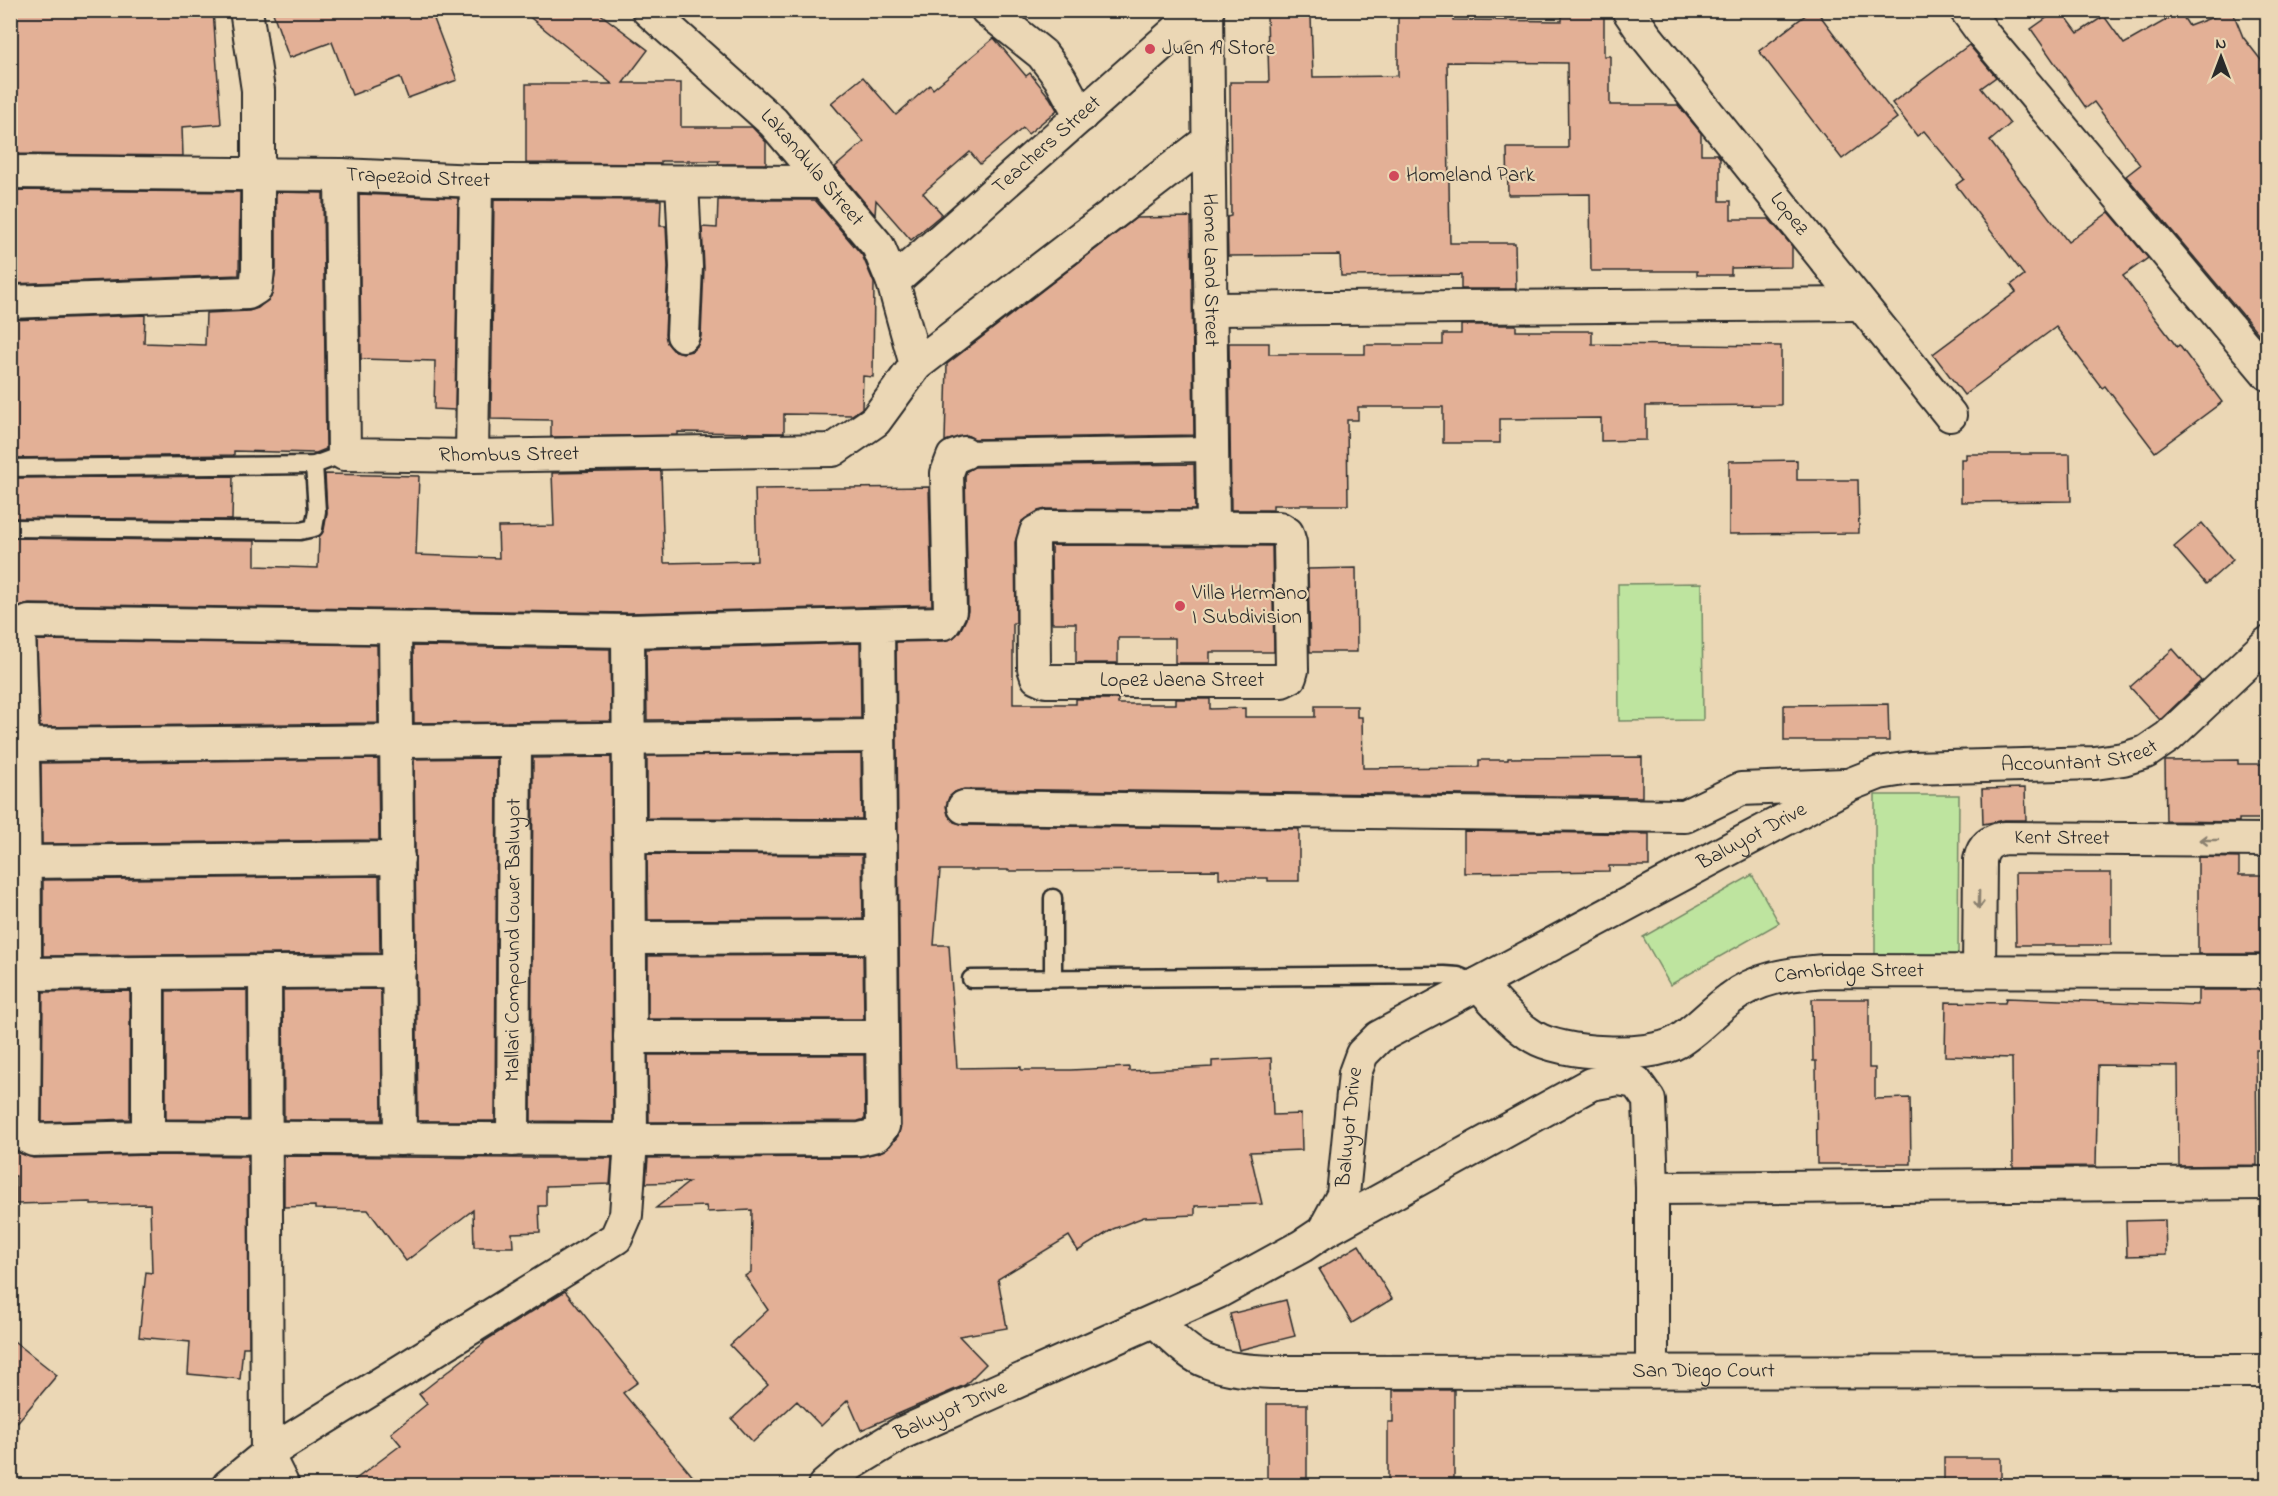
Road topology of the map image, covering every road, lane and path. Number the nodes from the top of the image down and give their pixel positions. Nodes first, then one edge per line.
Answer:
1 (246, 10) edge
2 (648, 10) edge
3 (987, 10) edge
4 (1200, 10) edge
5 (1207, 10) edge
6 (1628, 10) edge
7 (1966, 10) edge
8 (1081, 116) junction
9 (1209, 140) junction
10 (10, 172) edge
11 (259, 175) junction
12 (341, 175) junction
13 (476, 181) junction
14 (682, 182) junction
15 (824, 182) junction
16 (893, 282) junction
17 (10, 302) edge
18 (1860, 304) junction
19 (1210, 309) junction
20 (683, 334) dead end
21 (916, 365) junction
22 (2268, 374) edge
23 (1950, 415) dead end
24 (1212, 449) junction
25 (964, 453) joint
26 (344, 454) junction
27 (472, 456) junction
28 (314, 465) junction
29 (10, 468) edge
30 (12, 528) dead end
31 (1213, 528) junction
32 (878, 625) junction
33 (395, 628) junction
34 (628, 631) junction
35 (2268, 643) edge
36 (879, 736) junction
37 (629, 739) junction
38 (515, 740) junction
39 (397, 741) junction
40 (24, 745) junction
41 (1851, 784) junction
42 (964, 807) dead end
43 (630, 836) junction
44 (881, 837) junction
45 (2268, 840) edge
46 (398, 858) junction
47 (24, 862) junction
48 (1053, 898) dead end
49 (881, 937) junction
50 (630, 938) junction
51 (399, 971) junction
52 (1978, 971) junction
53 (265, 972) junction
54 (2268, 972) edge
55 (26, 974) junction
56 (148, 974) junction
57 (1053, 978) junction
58 (971, 979) dead end
59 (1478, 984) junction
60 (630, 1037) junction
61 (882, 1037) junction
62 (148, 1137) junction
63 (267, 1138) junction
64 (400, 1139) junction
65 (513, 1140) junction
66 (631, 1140) junction
67 (2268, 1183) edge
68 (1652, 1188) junction
69 (1323, 1232) junction
70 (1155, 1321) junction
71 (1652, 1371) junction
72 (2268, 1371) edge
73 (267, 1454) junction
74 (228, 1485) edge
75 (284, 1485) edge
76 (824, 1485) edge

1 - 11 street
2 - 15 street, Lakandula Street
3 - 8 street
4 - 8 street, Teachers Street
5 - 9 street, Home Land Street
6 - 18 street, Lopez
7 - 22 street
8 - 16 street, Teachers Street
9 - 19 street, Home Land Street
9 - 21 street, Rhombus Street
10 - 11 street, Trapezoid Street
11 - 12 street, Trapezoid Street
11 - 17 street
12 - 13 street, Trapezoid Street
12 - 26 street
13 - 14 street, Trapezoid Street
13 - 27 street
14 - 15 street, Trapezoid Street
14 - 20 street
15 - 16 street, Lakandula Street
16 - 21 street, Lakandula Street
18 - 19 street
18 - 23 street, Lopez
19 - 24 street, Home Land Street
21 - 27 street, Rhombus Street
24 - 25 street
24 - 31 street, Home Land Street
25 - 32 street
26 - 27 street, Rhombus Street
26 - 28 lane
28 - 29 lane
28 - 30 lane
31 - 31 street, Lopez Jaena Street
32 - 34 street
32 - 36 street
33 - 34 street
33 - 39 street
33 - 40 street
34 - 37 street
35 - 41 street, Accountant Street
36 - 37 street
36 - 44 street
37 - 38 street
37 - 43 street
38 - 39 street
38 - 65 street, Mallari Compound Lower Baluyot
39 - 40 street
39 - 46 street
40 - 47 street
41 - 42 street
41 - 59 street, Baluyot Drive
43 - 44 street
43 - 50 street
44 - 49 street
45 -> 52 street, Kent Street
46 - 47 street
46 - 51 street
47 - 55 street
48 - 57 lane
49 - 50 street
49 - 61 street
50 - 60 street
51 - 53 street
51 - 64 street
52 - 54 street, Cambridge Street
52 - 59 street, Cambridge Street
53 - 56 street
53 - 63 street
55 - 56 street
55 - 62 street
56 - 62 street
57 - 58 lane
57 - 59 lane
59 - 69 street, Baluyot Drive
60 - 61 street
60 - 66 street
61 - 66 street
62 - 63 street
63 - 64 street
63 - 73 street
64 - 65 street
65 - 66 street
66 - 73 street
67 - 68 street
68 - 69 street
68 - 71 street
69 - 70 street, Baluyot Drive
70 - 71 street, San Diego Court
70 - 76 street, Baluyot Drive
71 - 72 street, San Diego Court
73 - 74 street
73 - 75 street

